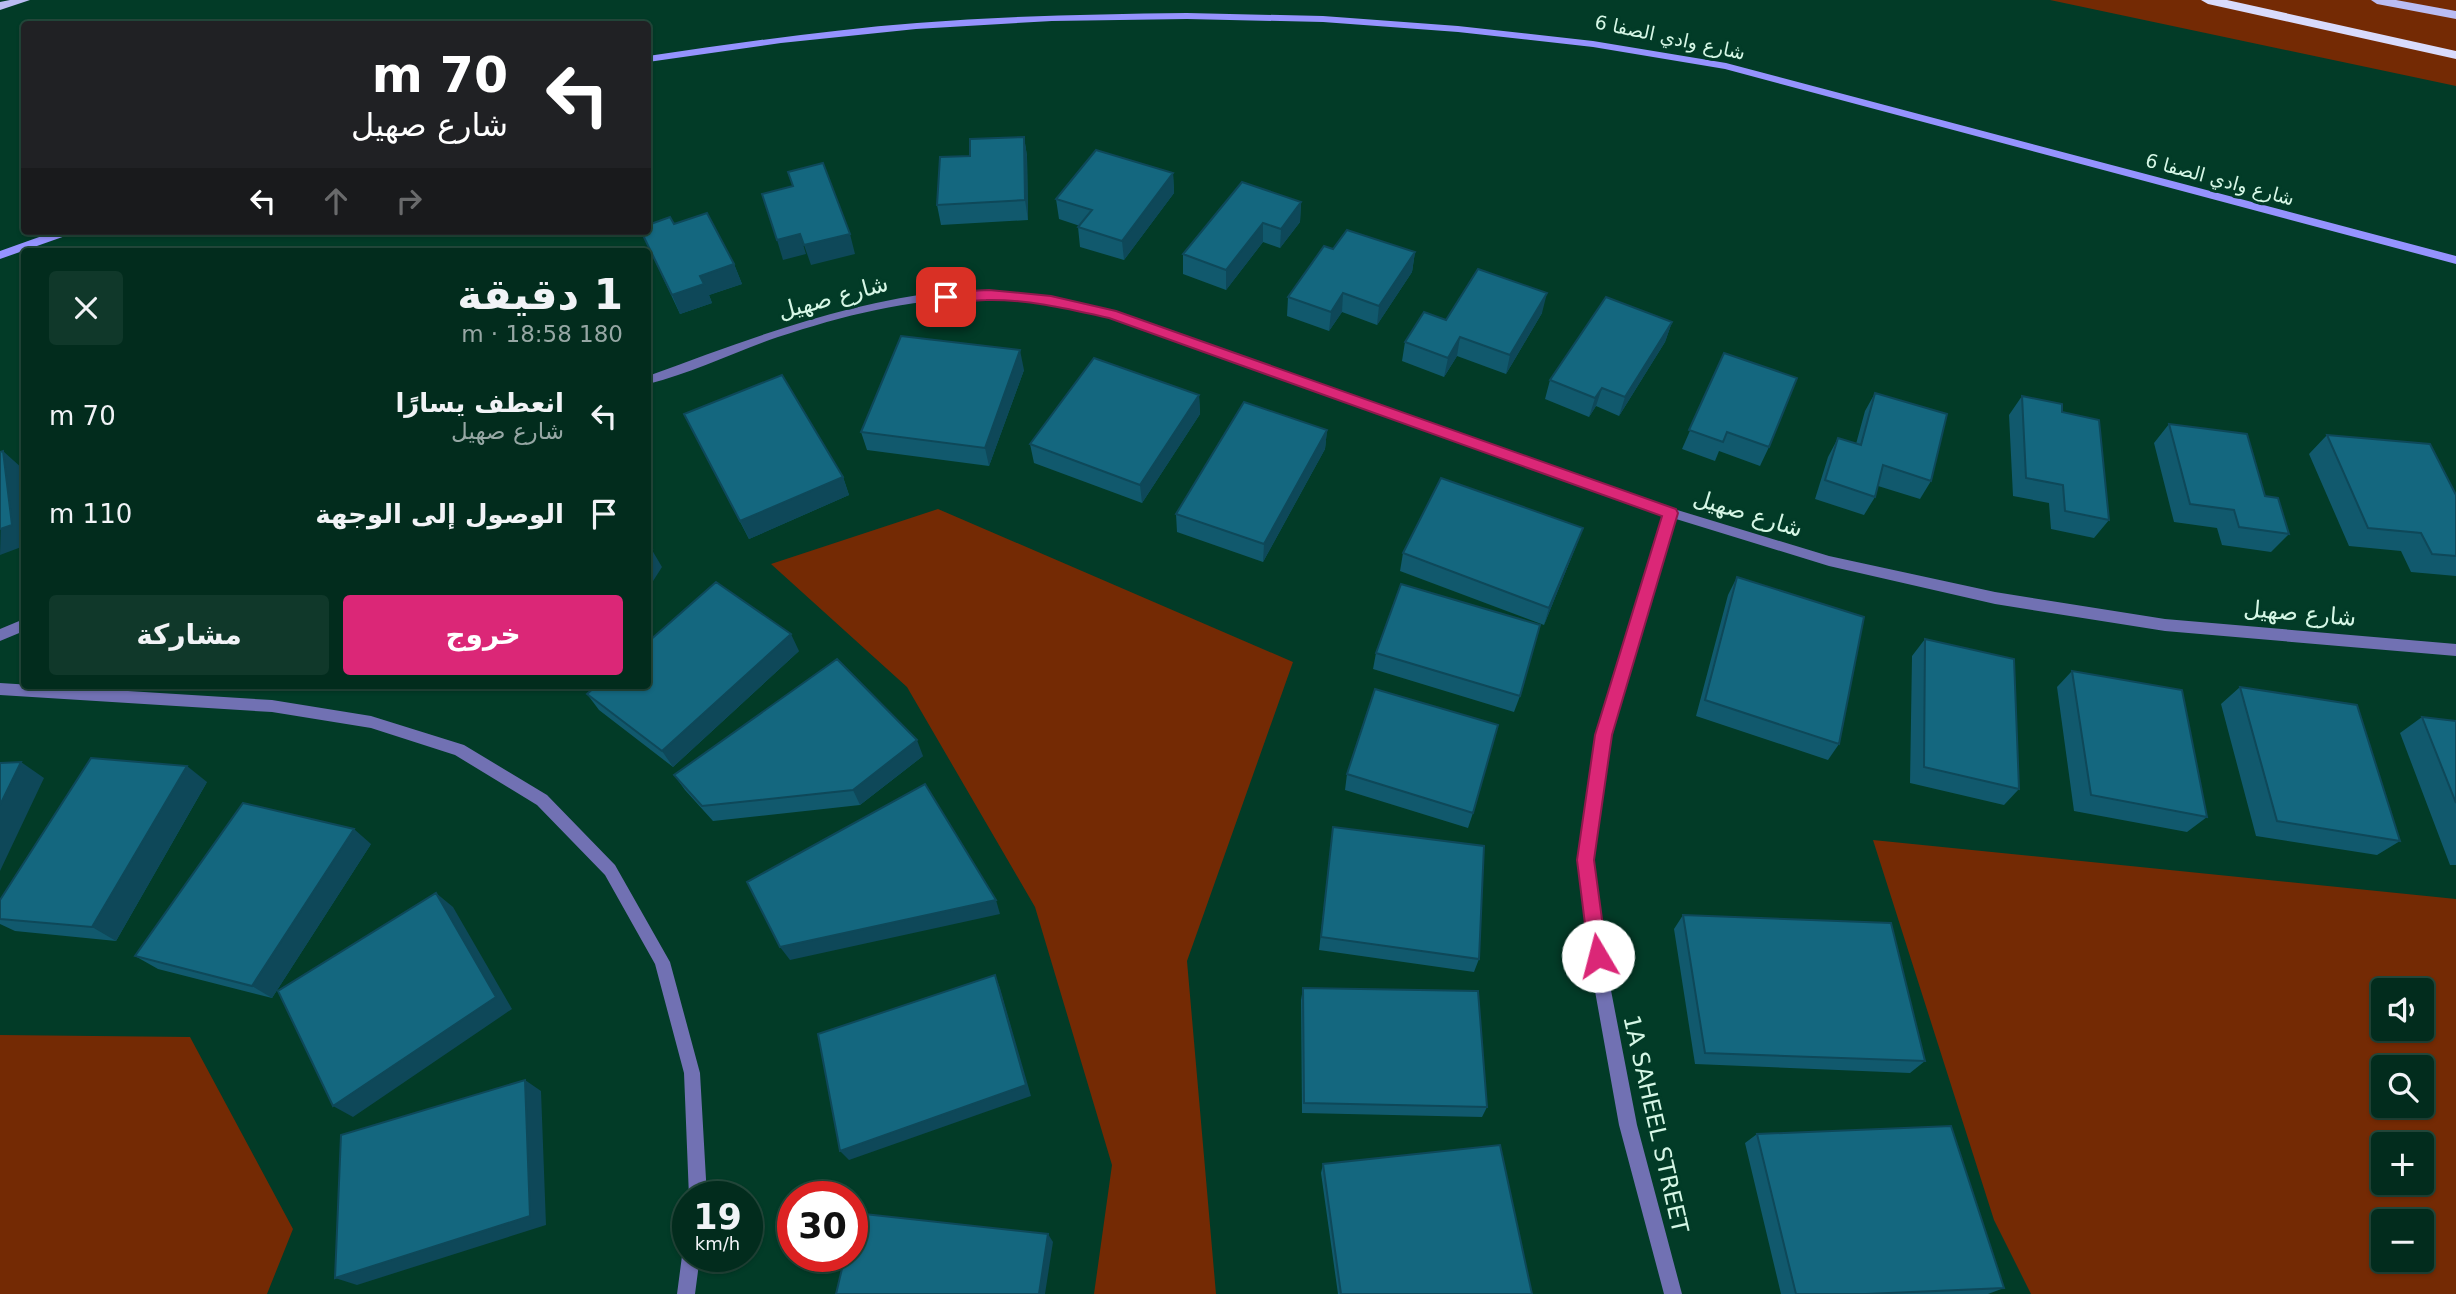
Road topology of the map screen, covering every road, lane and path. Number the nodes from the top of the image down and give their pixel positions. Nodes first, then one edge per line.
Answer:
1 (24, 0) edge
2 (2208, 0) edge
3 (2377, 0) edge
4 (1242, 5) dead end
5 (0, 6) edge
6 (1269, 6) dead end
7 (2456, 15) edge
8 (2456, 55) edge
9 (651, 58) edge
10 (56, 235) edge
11 (21, 248) edge
12 (21, 248) edge
13 (0, 256) edge
14 (2456, 260) edge
15 (651, 379) edge
16 (1671, 513) junction
17 (21, 626) edge
18 (0, 635) edge
19 (2456, 650) edge
20 (0, 689) edge
21 (697, 1181) edge
22 (689, 1272) edge
23 (686, 1294) edge
24 (1673, 1294) edge

1 - 5 main road
2 - 8 highway
3 - 7 main road
4 - 9 street
6 - 14 street, شارع وادي الصفا 6
10 - 12 street
11 - 13 street
15 - 16 street, شارع صهيل
16 - 19 street, شارع صهيل
16 - 24 street, 1A SAHEEL STREET
17 - 18 street
20 - 21 street
22 - 23 street

